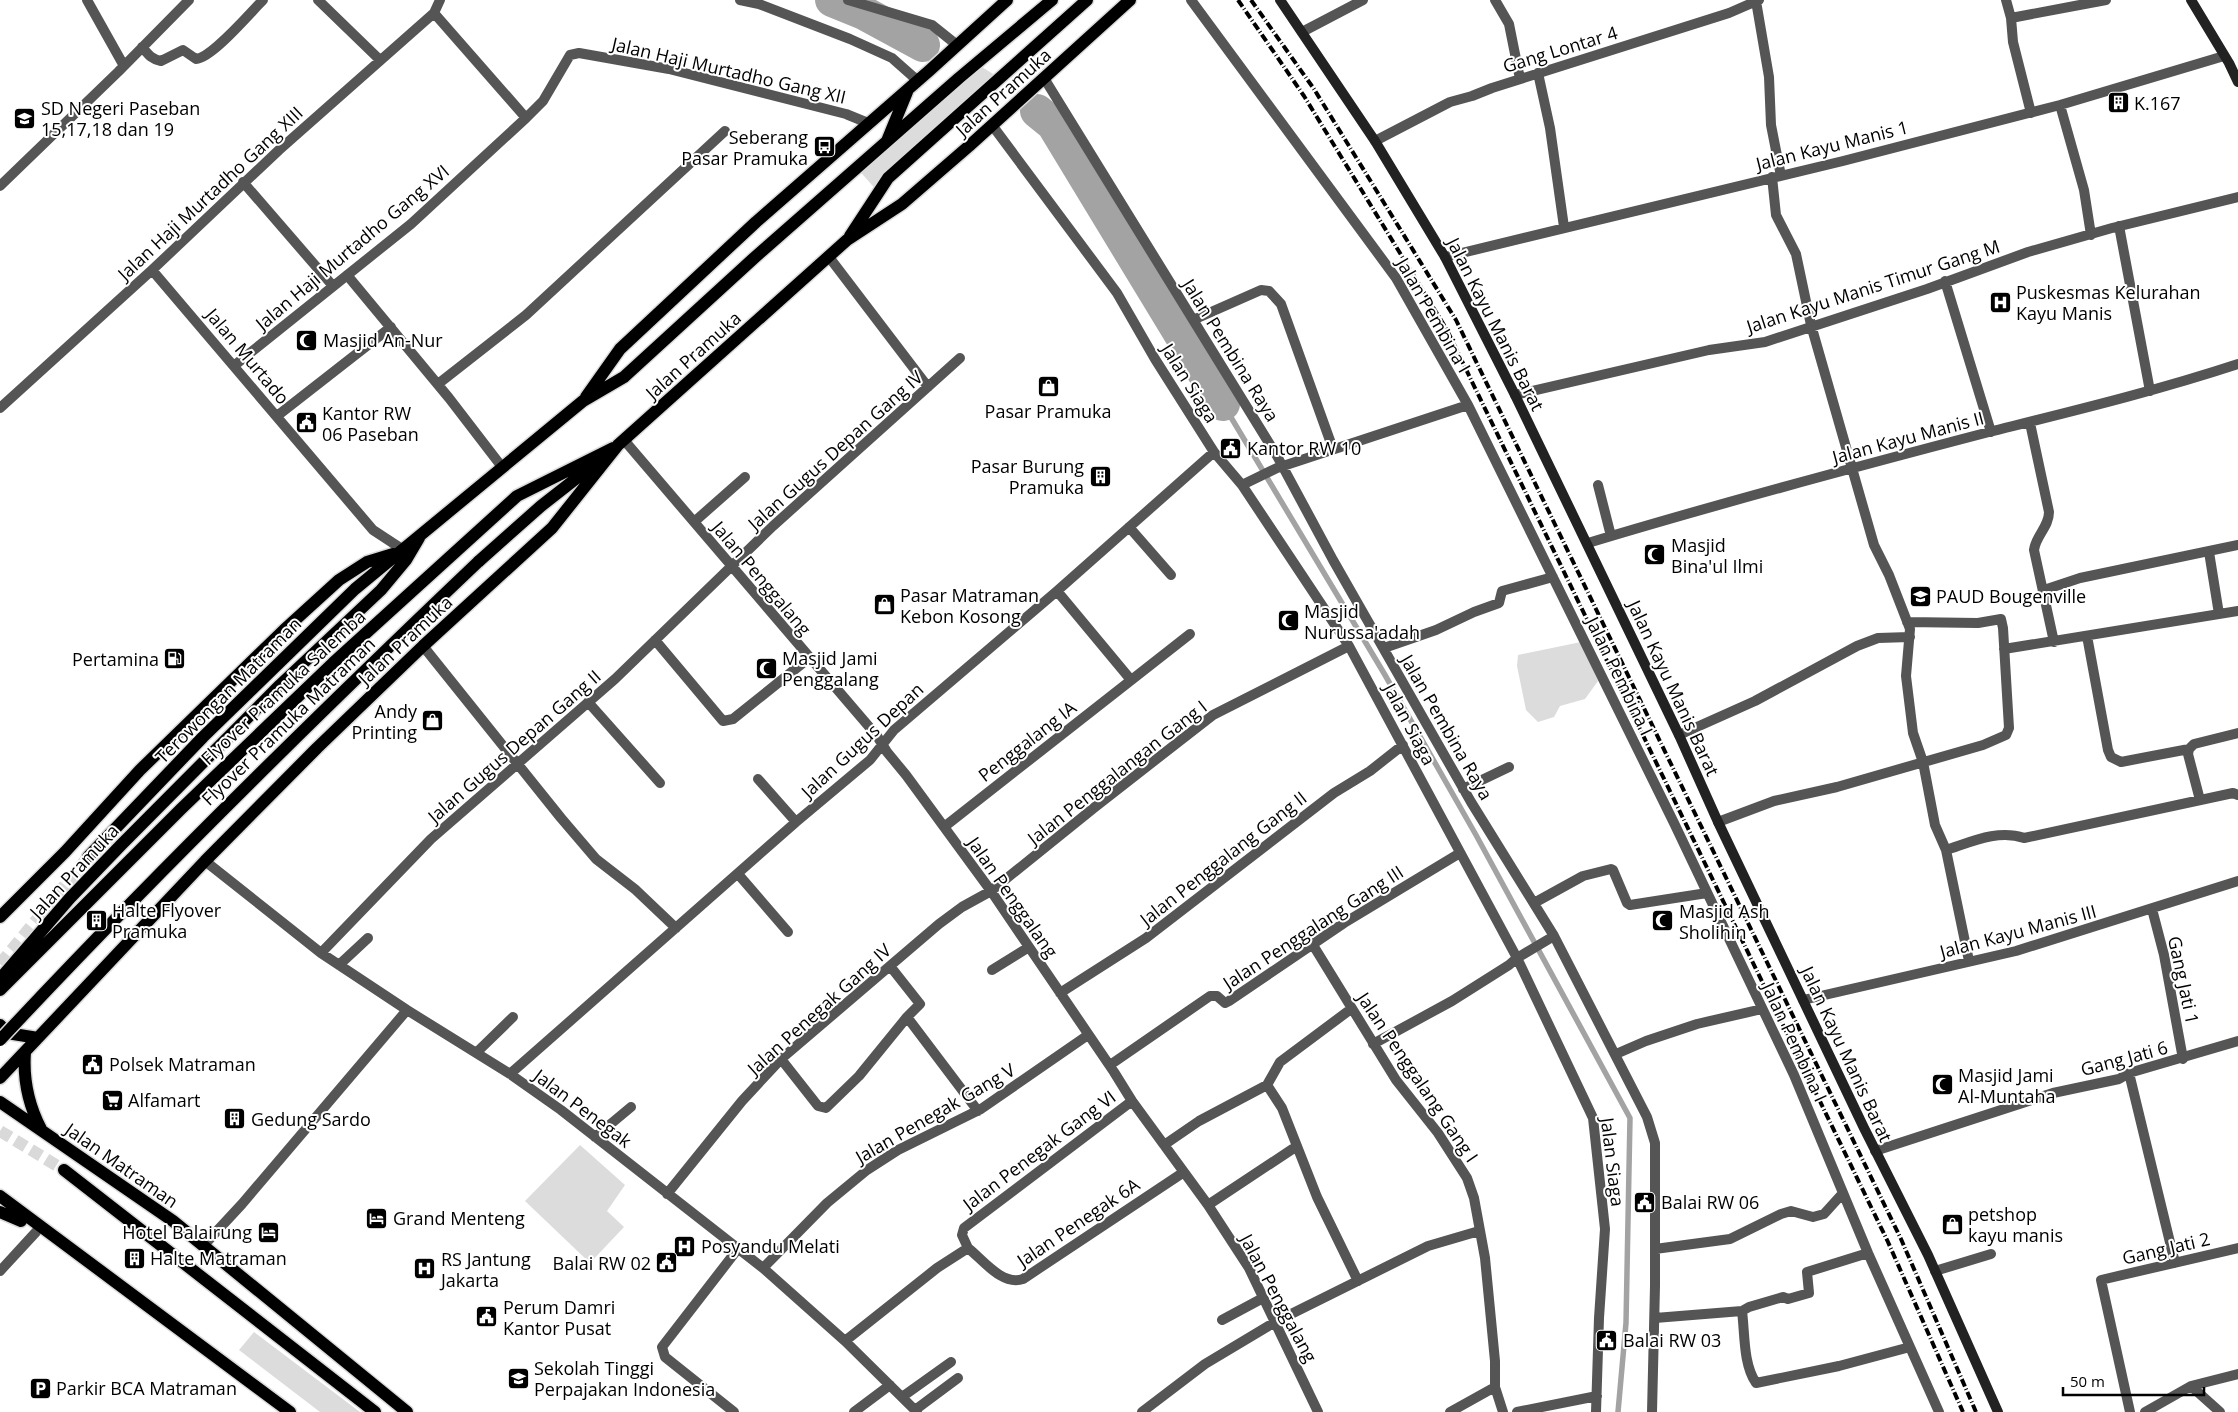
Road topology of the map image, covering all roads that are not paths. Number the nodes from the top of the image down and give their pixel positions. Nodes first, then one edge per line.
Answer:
1 (87, 0) edge
2 (189, 0) edge
3 (262, 0) edge
4 (318, 0) edge
5 (440, 0) edge
6 (740, 0) edge
7 (848, 0) edge
8 (1007, 0) edge
9 (1052, 0) edge
10 (1087, 0) edge
11 (1130, 0) edge
12 (1191, 0) edge
13 (1280, 0) edge
14 (1363, 0) edge
15 (1496, 0) edge
16 (2006, 0) edge
17 (2106, 0) edge
18 (2191, 0) edge
19 (1758, 1) edge
20 (434, 13) junction
21 (2011, 18) junction
22 (1302, 32) junction
23 (142, 47) junction
24 (955, 47) junction
25 (380, 60) junction
26 (2230, 60) edge
27 (124, 66) junction
28 (1538, 73) junction
29 (1044, 78) junction
30 (1520, 79) junction
31 (2238, 82) edge
32 (913, 85) junction
33 (2060, 105) junction
34 (2031, 112) junction
35 (522, 114) junction
36 (868, 123) junction
37 (992, 125) junction
38 (725, 131) dead end
39 (1375, 142) junction
40 (886, 143) junction
41 (1777, 176) junction
42 (244, 182) junction
43 (0, 186) edge
44 (2238, 197) edge
45 (2120, 226) junction
46 (1564, 227) junction
47 (2091, 234) junction
48 (847, 240) junction
49 (829, 257) junction
50 (1445, 258) junction
51 (152, 270) junction
52 (347, 275) junction
53 (1945, 281) junction
54 (333, 286) junction
55 (1193, 320) junction
56 (1811, 326) junction
57 (391, 327) junction
58 (960, 358) dead end
59 (2238, 364) edge
60 (235, 365) junction
61 (438, 384) junction
62 (928, 387) junction
63 (2150, 391) junction
64 (1515, 394) junction
65 (583, 401) junction
66 (1468, 405) junction
67 (0, 408) edge
68 (277, 416) junction
69 (2030, 423) junction
70 (1991, 432) junction
71 (621, 443) junction
72 (1334, 449) junction
73 (1214, 452) junction
74 (502, 467) junction
75 (1280, 467) junction
76 (1854, 468) junction
77 (745, 477) dead end
78 (1245, 483) junction
79 (1598, 485) dead end
80 (694, 522) junction
81 (1129, 527) junction
82 (424, 530) junction
83 (1611, 536) junction
84 (1588, 543) junction
85 (2238, 544) edge
86 (400, 551) junction
87 (2209, 552) junction
88 (732, 567) junction
89 (1170, 575) dead end
90 (1553, 578) junction
91 (2044, 590) junction
92 (1057, 591) junction
93 (2238, 611) edge
94 (2219, 614) junction
95 (1907, 622) junction
96 (1190, 634) dead end
97 (2086, 636) junction
98 (1910, 637) junction
99 (655, 640) junction
100 (2054, 642) junction
101 (423, 646) junction
102 (1349, 646) junction
103 (1384, 648) junction
104 (2004, 649) junction
105 (809, 658) junction
106 (1130, 680) junction
107 (588, 702) junction
108 (2238, 733) edge
109 (1679, 735) junction
110 (883, 745) junction
111 (1403, 745) junction
112 (2189, 749) junction
113 (517, 762) junction
114 (1923, 762) junction
115 (1509, 767) dead end
116 (758, 780) dead end
117 (660, 783) dead end
118 (1464, 790) junction
119 (2238, 795) edge
120 (2200, 800) junction
121 (796, 822) junction
122 (1718, 822) junction
123 (944, 827) junction
124 (1946, 850) junction
125 (1460, 853) junction
126 (88, 857) tunnel mouth
127 (205, 861) junction
128 (738, 874) junction
129 (2238, 881) edge
130 (992, 891) junction
131 (1707, 893) junction
132 (1534, 903) junction
133 (2152, 908) junction
134 (0, 917) edge
135 (676, 928) junction
136 (788, 932) dead end
137 (1554, 936) junction
138 (368, 938) dead end
139 (1313, 945) junction
140 (1028, 946) junction
141 (321, 953) junction
142 (1517, 958) junction
143 (1969, 961) junction
144 (339, 965) junction
145 (890, 966) junction
146 (992, 970) dead end
147 (1, 976) edge
148 (0, 990) edge
149 (1060, 993) junction
150 (1803, 1000) junction
151 (1352, 1009) junction
152 (1762, 1009) junction
153 (407, 1010) junction
154 (514, 1017) dead end
155 (907, 1017) junction
156 (0, 1025) edge
157 (1088, 1035) junction
158 (38, 1038) junction
159 (0, 1040) edge
160 (2238, 1041) edge
161 (1373, 1044) junction
162 (25, 1052) junction
163 (476, 1053) junction
164 (1616, 1054) junction
165 (2183, 1058) junction
166 (781, 1059) junction
167 (1110, 1065) junction
168 (2129, 1073) junction
169 (510, 1074) junction
170 (0, 1078) edge
171 (1267, 1085) junction
172 (1132, 1101) junction
173 (0, 1102) edge
174 (631, 1107) dead end
175 (978, 1111) junction
176 (42, 1130) junction
177 (596, 1137) junction
178 (1164, 1145) junction
179 (1297, 1146) junction
180 (1875, 1150) junction
181 (64, 1170) tunnel mouth
182 (1184, 1172) junction
183 (667, 1194) junction
184 (1843, 1194) junction
185 (0, 1196) edge
186 (0, 1205) edge
187 (1208, 1205) junction
188 (0, 1212) edge
189 (21, 1221) junction
190 (1479, 1231) junction
191 (36, 1232) junction
192 (204, 1245) junction
193 (968, 1248) junction
194 (2238, 1248) edge
195 (1655, 1249) junction
196 (738, 1250) junction
197 (1868, 1254) junction
198 (1991, 1254) dead end
199 (2175, 1262) junction
200 (763, 1268) junction
201 (0, 1271) edge
202 (1935, 1271) junction
203 (1358, 1281) junction
204 (1263, 1298) junction
205 (1742, 1311) junction
206 (1654, 1318) junction
207 (1222, 1320) dead end
208 (1275, 1322) junction
209 (845, 1341) junction
210 (1910, 1347) junction
211 (951, 1362) dead end
212 (2238, 1374) edge
213 (958, 1378) dead end
214 (890, 1385) junction
215 (2191, 1386) junction
216 (1494, 1387) junction
217 (1597, 1396) junction
218 (902, 1397) junction
219 (916, 1411) edge
220 (281, 1412) edge
221 (290, 1412) edge
222 (375, 1412) edge
223 (407, 1412) edge
224 (734, 1412) edge
225 (854, 1412) edge
226 (1142, 1412) edge
227 (1318, 1412) edge
228 (1450, 1412) edge
229 (1503, 1412) edge
230 (1517, 1412) edge
231 (1596, 1412) edge
232 (1652, 1412) edge
233 (1939, 1412) edge
234 (1998, 1412) edge
235 (2130, 1412) edge
236 (2145, 1412) edge
237 (2220, 1412) edge

1 - 27 street
2 - 23 street
3 - 23 street
4 - 25 street
5 - 20 street, Jalan Haji Murtadho Gang XIII
6 - 32 street
7 - 24 street
8 - 24 main road, Jalan Pramuka
9 - 40 main road, Jalan Pramuka
10 - 48 main road, Jalan Pramuka
11 - 29 main road, Jalan Pramuka
12 - 66 street, Jalan Pembina I
13 - 22 street, Jalan Kayu Manis Barat
14 - 22 street
15 - 30 street
16 - 21 street
17 - 21 street
18 - 26 street
19 - 28 street, Gang Lontar 4
19 - 41 street
20 - 25 street, Jalan Haji Murtadho Gang XIII
20 - 35 street
21 - 34 street
22 - 39 street, Jalan Kayu Manis Barat
23 - 27 street
24 - 32 main road, Jalan Pramuka
25 - 42 street, Jalan Haji Murtadho Gang XIII
26 - 31 street
26 - 33 street, Jalan Kayu Manis 1
27 - 43 street
28 - 30 street, Gang Lontar 4
28 - 46 street
29 - 37 main road, Jalan Pramuka
29 - 55 street, Jalan Pembina Raya
30 - 39 street, Gang Lontar 4
32 - 36 main road, Jalan Pramuka
32 - 40 main road
33 - 34 street, Jalan Kayu Manis 1
33 - 47 street
34 - 41 street, Jalan Kayu Manis 1
35 - 36 street, Jalan Haji Murtadho Gang XII
35 - 52 street, Jalan Haji Murtadho Gang XVI
36 - 65 main road, Jalan Pramuka
37 - 48 main road, Jalan Pramuka
37 - 73 street, Jalan Siaga
38 - 61 street
39 - 50 street, Jalan Kayu Manis Barat
40 - 65 main road, Jalan Pramuka
41 - 46 street, Jalan Kayu Manis 1
41 - 56 street
42 - 51 street, Jalan Haji Murtadho Gang XIII
42 - 54 street
44 - 45 street, Jalan Kayu Manis Timur Gang M
45 - 47 street, Jalan Kayu Manis Timur Gang M
45 - 63 street
46 - 50 street, Jalan Kayu Manis 1
47 - 53 street, Jalan Kayu Manis Timur Gang M
48 - 49 main road, Jalan Pramuka
49 - 62 street
49 - 71 main road, Jalan Pramuka
50 - 64 street, Jalan Kayu Manis Barat
51 - 60 street, Jalan Murtado
51 - 67 street, Jalan Haji Murtadho Gang XIII
52 - 54 street, Jalan Haji Murtadho Gang XVI
52 - 57 street
53 - 56 street, Jalan Kayu Manis Timur Gang M
53 - 70 street
54 - 60 street, Jalan Haji Murtadho Gang XVI
55 - 72 street
55 - 75 street, Jalan Pembina Raya
56 - 64 street, Jalan Kayu Manis Timur Gang M
56 - 76 street
57 - 61 street
57 - 68 street
58 - 62 street, Jalan Gugus Depan Gang IV
59 - 63 street, Jalan Kayu Manis II
60 - 68 street, Jalan Murtado
61 - 74 street
62 - 88 street, Jalan Gugus Depan Gang IV
63 - 69 street, Jalan Kayu Manis II
64 - 84 street, Jalan Kayu Manis Barat
65 - 74 main road, Jalan Pramuka
66 - 72 street
66 - 90 street, Jalan Pembina I
68 - 86 street, Jalan Murtado
69 - 70 street, Jalan Kayu Manis II
69 - 91 street
70 - 76 street, Jalan Kayu Manis II
71 - 80 street, Jalan Penggalang
71 - 101 main road, Jalan Pramuka
71 - 148 main road, Flyover Pramuka Salemba
71 - 159 main road, Flyover Pramuka Matraman, bridge
72 - 75 street
73 - 78 street, Jalan Siaga
73 - 81 street, Jalan Gugus Depan
74 - 82 main road, Jalan Pramuka
75 - 78 street
75 - 103 street, Jalan Pembina Raya
76 - 83 street, Jalan Kayu Manis II
76 - 95 street
77 - 80 street
78 - 102 street, Jalan Siaga
79 - 83 street
80 - 88 street, Jalan Penggalang
81 - 89 street
81 - 92 street, Jalan Gugus Depan
82 - 86 main road, Jalan Pramuka
82 - 147 main road, Jalan Pramuka
83 - 84 street, Jalan Kayu Manis II
84 - 109 street, Jalan Kayu Manis Barat
85 - 87 street
86 - 126 main road, Terowongan Matraman
86 - 134 main road
87 - 91 street
87 - 94 street
88 - 99 street, Jalan Gugus Depan Gang II
88 - 105 street, Jalan Penggalang
90 - 103 street
90 - 131 street, Jalan Pembina I
91 - 100 street
92 - 106 street
92 - 110 street, Jalan Gugus Depan
93 - 94 street
94 - 97 street
95 - 98 street
95 - 104 street
96 - 106 street, Penggalang IA
97 - 100 street
97 - 112 street
98 - 109 street
98 - 114 street
99 - 105 street
99 - 107 street, Jalan Gugus Depan Gang II
100 - 104 street
101 - 113 street
101 - 127 main road, Jalan Pramuka
102 - 111 street, Jalan Siaga
102 - 130 street, Jalan Penggalangan Gang I
103 - 118 street, Jalan Pembina Raya
104 - 114 street
105 - 110 street, Jalan Penggalang
106 - 123 street, Penggalang IA
107 - 113 street, Jalan Gugus Depan Gang II
107 - 117 street
108 - 112 street
109 - 122 street, Jalan Kayu Manis Barat
110 - 121 street, Jalan Gugus Depan
110 - 123 street, Jalan Penggalang
111 - 125 street, Jalan Siaga
111 - 149 street, Jalan Penggalang Gang II
112 - 120 street
113 - 135 street
113 - 141 street, Jalan Gugus Depan Gang II
114 - 122 street
114 - 124 street
115 - 118 street
116 - 121 street
118 - 132 street, Jalan Pembina Raya
119 - 120 street
120 - 124 street
121 - 128 street, Jalan Gugus Depan
122 - 150 street, Jalan Kayu Manis Barat
123 - 130 street, Jalan Penggalang
124 - 143 street
125 - 139 street, Jalan Penggalang Gang III
125 - 142 street, Jalan Siaga
127 - 141 street, Jalan Penegak
127 - 158 main road, Jalan Pramuka
128 - 135 street, Jalan Gugus Depan
128 - 136 street
129 - 133 street, Jalan Kayu Manis III
130 - 140 street, Jalan Penggalang
130 - 145 street, Jalan Penegak Gang IV
131 - 132 street
131 - 152 street, Jalan Pembina I
132 - 137 street, Jalan Pembina Raya
133 - 143 street, Jalan Kayu Manis III
133 - 165 street, Gang Jati 1
135 - 169 street, Jalan Gugus Depan
137 - 142 street
137 - 164 street, Jalan Pembina Raya
138 - 144 street
139 - 151 street, Jalan Penggalang Gang I
139 - 167 street, Jalan Penggalang Gang III
140 - 146 street
140 - 149 street, Jalan Penggalang
141 - 144 street, Jalan Penegak
142 - 161 street
142 - 217 street, Jalan Siaga
143 - 150 street, Jalan Kayu Manis III
144 - 153 street, Jalan Penegak
145 - 155 street
145 - 166 street, Jalan Penegak Gang IV
149 - 157 street, Jalan Penggalang
150 - 180 street, Jalan Kayu Manis Barat
151 - 161 street, Jalan Penggalang Gang I
151 - 171 street
152 - 164 street
152 - 184 street, Jalan Pembina I
153 - 163 street, Jalan Penegak
153 - 192 street
154 - 163 street
155 - 166 street
155 - 175 street
156 - 158 main road
157 - 167 street, Jalan Penggalang
157 - 175 street, Jalan Penegak Gang V
158 - 162 main road, Jalan Pramuka
160 - 165 street, Gang Jati 6
161 - 190 street, Jalan Penggalang Gang I
162 - 170 main road, Jalan Pramuka
162 - 176 main road
163 - 169 street, Jalan Penegak
164 - 195 street, Jalan Pembina Raya
165 - 168 street, Gang Jati 6
166 - 183 street, Jalan Penegak Gang IV
167 - 172 street, Jalan Penggalang
168 - 180 street, Gang Jati 6
168 - 199 street
169 - 177 street, Jalan Penegak
171 - 178 street
171 - 179 street
172 - 178 street, Jalan Penggalang
172 - 193 street, Jalan Penegak Gang VI
173 - 176 main road, Jalan Matraman
174 - 177 street
175 - 200 street, Jalan Penegak Gang V
176 - 192 main road, Jalan Matraman
177 - 183 street, Jalan Penegak
178 - 182 street, Jalan Penggalang
179 - 187 street
179 - 203 street
180 - 202 street, Jalan Kayu Manis Barat
181 - 222 main road
182 - 187 street, Jalan Penggalang
182 - 193 street, Jalan Penegak 6A
183 - 196 street, Jalan Penegak
184 - 195 street
184 - 197 street, Jalan Pembina I
185 - 221 main road
186 - 189 main road
187 - 204 street, Jalan Penggalang
188 - 189 main road
189 - 191 main road
190 - 203 street
190 - 216 street, Jalan Penggalang Gang I
191 - 201 street
191 - 220 main road
192 - 223 main road, Jalan Matraman
193 - 209 street
194 - 199 street, Gang Jati 2
195 - 206 street, Jalan Pembina Raya
196 - 200 street, Jalan Penegak
196 - 224 street
197 - 205 street
197 - 210 street, Jalan Pembina I
198 - 202 street
199 - 235 street, Gang Jati 2
200 - 209 street, Jalan Penegak
202 - 234 street, Jalan Kayu Manis Barat
203 - 208 street
204 - 207 street
204 - 208 street, Jalan Penggalang
205 - 206 street
205 - 210 street
206 - 232 street, Jalan Pembina Raya
208 - 226 street
208 - 227 street, Jalan Penggalang
209 - 214 street, Jalan Penegak
210 - 233 street, Jalan Pembina I
211 - 218 street
212 - 215 street
213 - 219 street
214 - 218 street, Jalan Penegak
214 - 225 street
215 - 236 street
215 - 237 street
216 - 228 street
216 - 229 street, Jalan Penggalang Gang I
217 - 230 street
217 - 231 street, Jalan Siaga
218 - 219 street, Jalan Penegak

